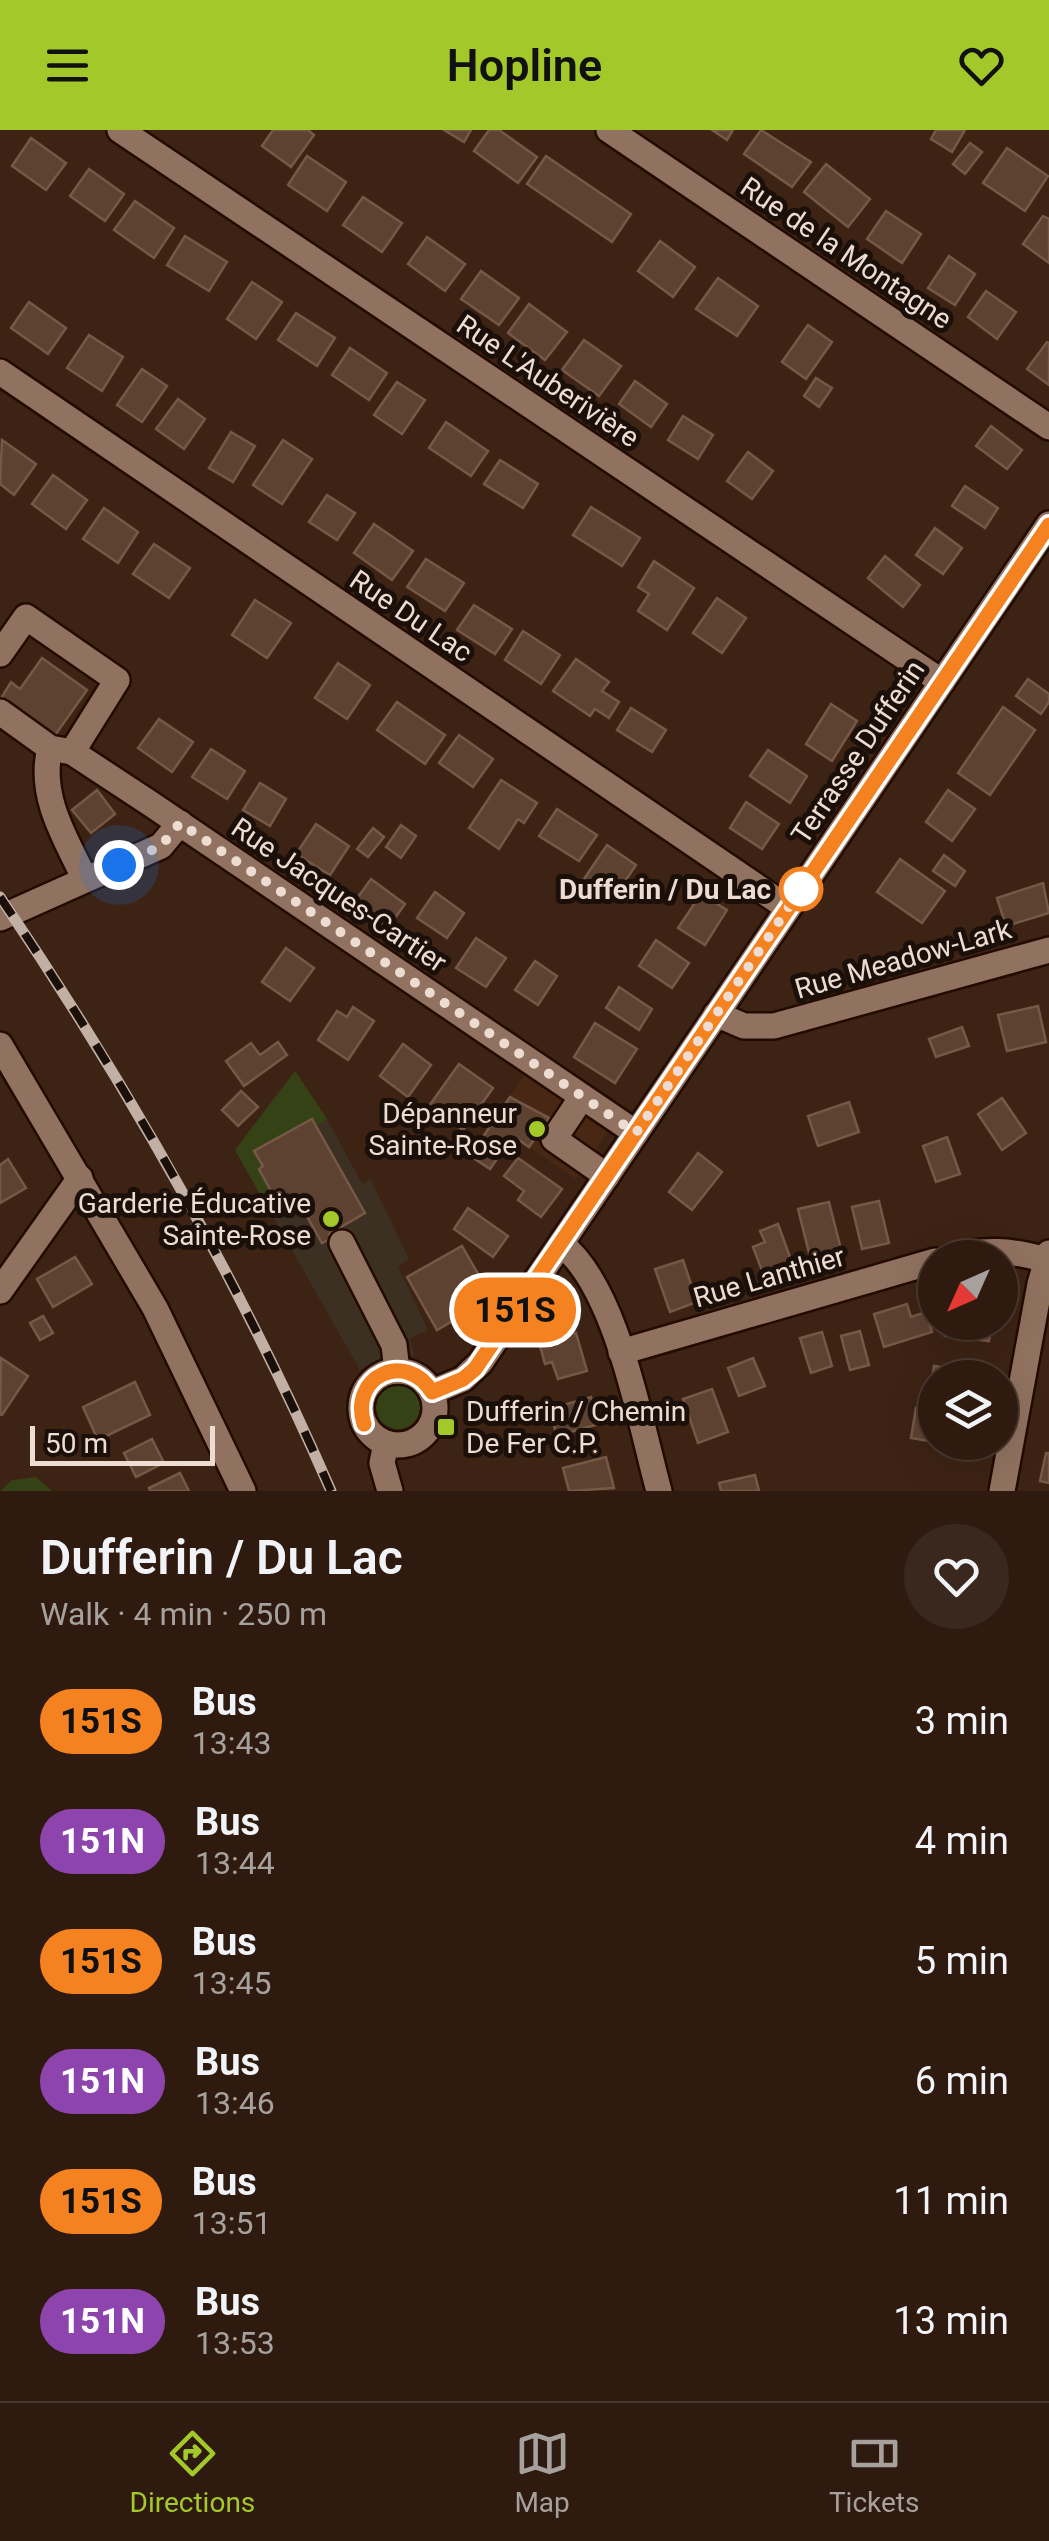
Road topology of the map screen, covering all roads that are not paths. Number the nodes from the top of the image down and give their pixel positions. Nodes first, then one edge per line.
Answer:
1 (120, 130) edge
2 (609, 130) edge
3 (0, 372) edge
4 (1049, 426) edge
5 (1048, 527) edge
6 (2, 646) edge
7 (942, 682) junction
8 (0, 712) edge
9 (61, 750) junction
10 (180, 823) junction
11 (85, 880) junction
12 (788, 908) junction
13 (0, 918) edge
14 (1049, 950) edge
15 (716, 1014) junction
16 (0, 1045) edge
17 (582, 1097) junction
18 (636, 1133) junction
19 (607, 1176) junction
20 (80, 1178) junction
21 (342, 1243) dead end
22 (560, 1244) junction
23 (1018, 1252) edge
24 (1048, 1256) edge
25 (918, 1267) edge
26 (0, 1291) edge
27 (621, 1352) junction
28 (397, 1371) junction
29 (432, 1392) junction
30 (386, 1443) junction
31 (243, 1491) edge
32 (390, 1491) edge
33 (659, 1491) edge
34 (1002, 1491) edge

1 - 7 street, Rue L'Auberivière
2 - 4 street, Rue de la Montagne
3 - 12 street, Rue Du Lac
5 - 7 street, Terrasse Dufferin
6 - 9 street
7 - 12 street, Terrasse Dufferin
8 - 9 street, Rue Jacques-Cartier
9 - 10 street, Rue Jacques-Cartier
9 - 11 street
10 - 11 street
10 - 17 street, Rue Jacques-Cartier
11 - 13 street
12 - 15 street, Terrasse Dufferin
14 - 15 street, Rue Meadow-Lark
15 - 18 street, Terrasse Dufferin
16 - 20 street
17 - 18 street, Rue Jacques-Cartier
17 - 19 street
18 - 19 street, Terrasse Dufferin
19 - 22 street, Terrasse Dufferin
20 - 26 street
20 - 31 street
21 - 28 street
22 - 27 street
22 - 29 street, Terrasse Dufferin
23 - 24 street
24 - 34 street
25 - 27 street, Rue Lanthier
27 - 33 street
28 - 29 street
28 - 30 street
29 - 30 street
30 - 32 street

